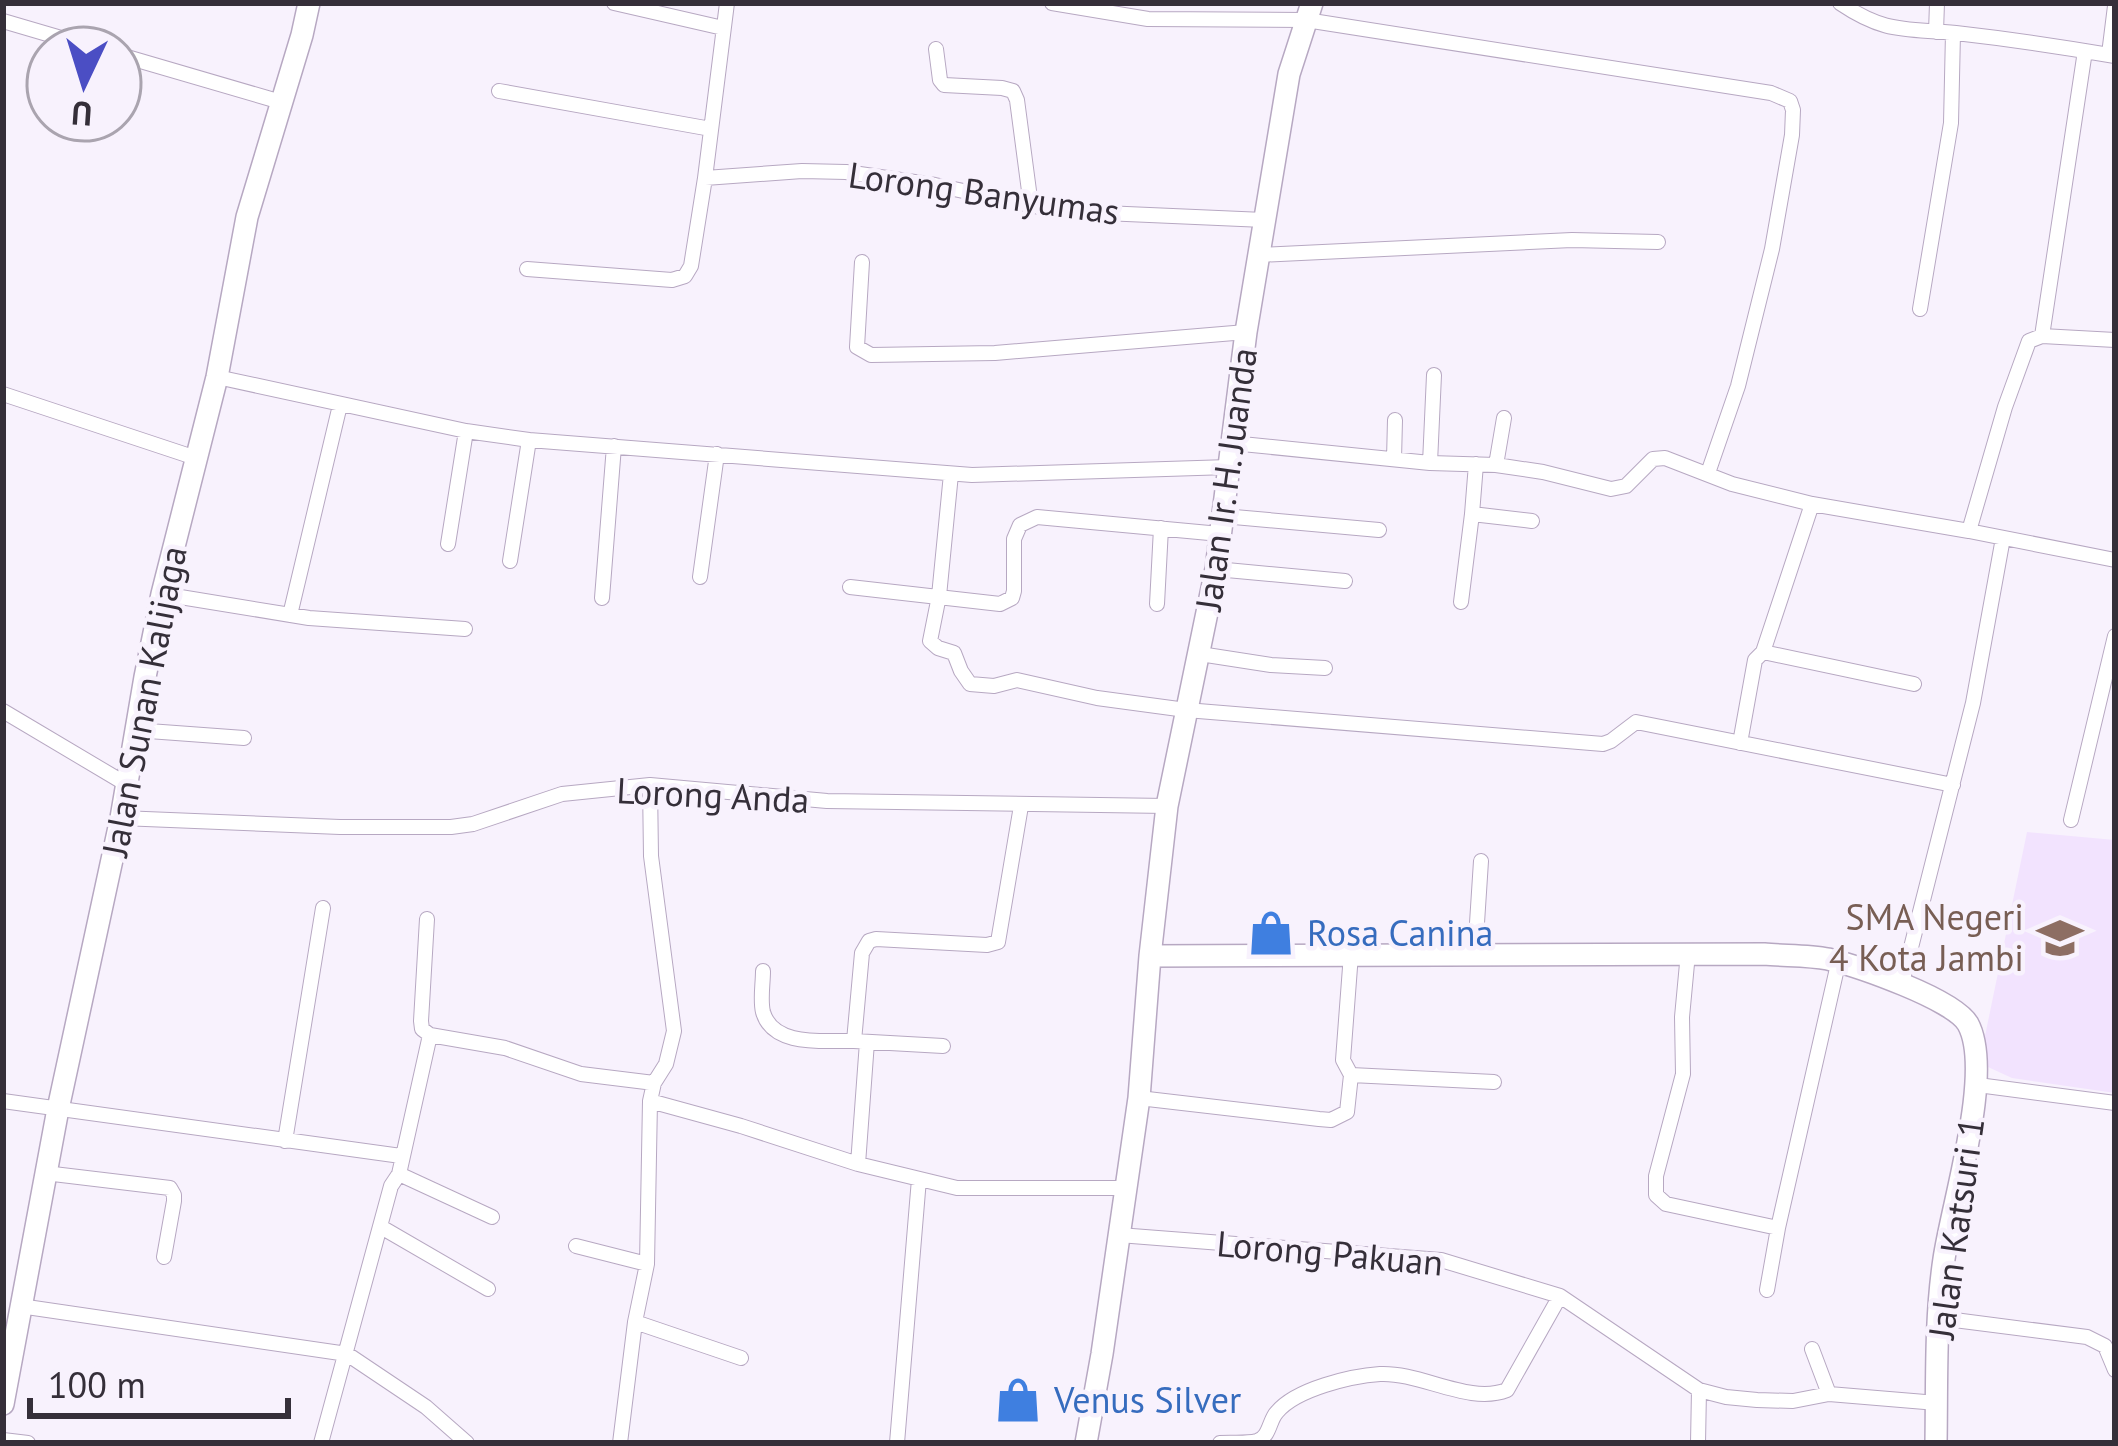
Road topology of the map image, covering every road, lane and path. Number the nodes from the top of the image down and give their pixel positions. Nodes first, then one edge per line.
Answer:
1 (309, 3) edge
2 (614, 3) edge
3 (727, 3) edge
4 (1052, 3) edge
5 (1840, 3) edge
6 (1936, 3) edge
7 (2115, 6) edge
8 (1309, 12) edge
9 (723, 28) junction
10 (1936, 32) junction
11 (1953, 33) junction
12 (936, 49) dead end
13 (2085, 51) junction
14 (2112, 55) edge
15 (144, 62) edge
16 (499, 91) dead end
17 (281, 102) junction
18 (711, 129) junction
19 (705, 178) junction
20 (1031, 206) junction
21 (1264, 220) junction
22 (1658, 242) dead end
23 (1258, 255) junction
24 (862, 262) dead end
25 (527, 268) dead end
26 (1920, 309) dead end
27 (1246, 332) junction
28 (2042, 336) junction
29 (2115, 340) edge
30 (1434, 375) dead end
31 (217, 377) junction
32 (3, 394) edge
33 (340, 405) junction
34 (1504, 418) dead end
35 (1395, 420) dead end
36 (466, 431) junction
37 (529, 440) junction
38 (1232, 443) junction
39 (614, 446) junction
40 (717, 454) junction
41 (196, 458) junction
42 (1394, 459) junction
43 (1430, 463) junction
44 (1476, 464) junction
45 (1496, 465) junction
46 (1229, 467) junction
47 (1708, 473) junction
48 (951, 474) junction
49 (1812, 504) junction
50 (1472, 514) junction
51 (1532, 521) dead end
52 (1221, 525) junction
53 (1162, 528) junction
54 (1379, 530) dead end
55 (1969, 531) junction
56 (2003, 538) junction
57 (448, 544) dead end
58 (2115, 560) edge
59 (510, 561) dead end
60 (1216, 569) junction
61 (700, 577) dead end
62 (1345, 581) dead end
63 (850, 587) dead end
64 (162, 594) junction
65 (939, 596) junction
66 (602, 598) dead end
67 (1461, 602) dead end
68 (1157, 604) dead end
69 (290, 615) junction
70 (466, 629) dead end
71 (2115, 636) edge
72 (1763, 652) junction
73 (1201, 654) junction
74 (1324, 668) dead end
75 (2111, 674) edge
76 (1914, 684) dead end
77 (1186, 710) junction
78 (3, 711) edge
79 (135, 730) junction
80 (244, 738) dead end
81 (1740, 743) junction
82 (126, 784) junction
83 (650, 785) junction
84 (1953, 785) junction
85 (1021, 806) junction
86 (1167, 806) junction
87 (122, 818) junction
88 (2071, 820) dead end
89 (1480, 861) dead end
90 (323, 908) dead end
91 (427, 919) dead end
92 (1688, 953) junction
93 (1351, 954) junction
94 (1474, 954) junction
95 (1150, 956) junction
96 (1838, 964) junction
97 (764, 971) dead end
98 (1902, 983) junction
99 (430, 1035) junction
100 (860, 1041) junction
101 (943, 1046) dead end
102 (1351, 1075) junction
103 (1494, 1082) dead end
104 (654, 1083) junction
105 (1978, 1085) junction
106 (1139, 1098) junction
107 (3, 1101) edge
108 (650, 1101) junction
109 (2115, 1103) edge
110 (58, 1109) junction
111 (285, 1141) junction
112 (401, 1156) junction
113 (858, 1164) junction
114 (45, 1173) junction
115 (398, 1174) junction
116 (919, 1179) junction
117 (1126, 1188) junction
118 (492, 1217) dead end
119 (381, 1227) junction
120 (1778, 1228) junction
121 (1119, 1235) junction
122 (576, 1246) dead end
123 (164, 1257) dead end
124 (647, 1264) junction
125 (488, 1289) dead end
126 (1767, 1290) dead end
127 (1560, 1296) junction
128 (20, 1306) junction
129 (1939, 1318) junction
130 (635, 1322) junction
131 (1812, 1349) dead end
132 (347, 1354) junction
133 (741, 1358) dead end
134 (2115, 1370) edge
135 (1699, 1390) junction
136 (1829, 1394) junction
137 (1937, 1403) junction
138 (3, 1404) edge
139 (3, 1440) edge
140 (28, 1443) edge
141 (321, 1443) edge
142 (467, 1443) edge
143 (620, 1443) edge
144 (897, 1443) edge
145 (1086, 1443) edge
146 (1220, 1443) edge
147 (1698, 1443) edge
148 (1936, 1443) edge

1 - 17 street, Jalan Sunan Kalijaga
2 - 9 street
3 - 9 street
4 - 8 street
5 - 10 street
6 - 10 street
7 - 14 street
8 - 21 street, Jalan Ir. H. Juanda
8 - 47 street
9 - 18 street
10 - 11 street
11 - 13 street
11 - 26 street
12 - 20 street
13 - 14 street
13 - 28 street
15 - 17 street
16 - 18 street
17 - 31 street, Jalan Sunan Kalijaga
18 - 19 street
19 - 20 street, Lorong Banyumas
19 - 25 street
20 - 21 street, Lorong Banyumas
21 - 23 street, Jalan Ir. H. Juanda
22 - 23 street
23 - 27 street, Jalan Ir. H. Juanda
24 - 27 street
27 - 38 street, Jalan Ir. H. Juanda
28 - 29 street
28 - 55 street
30 - 43 street
31 - 33 street
31 - 41 street, Jalan Sunan Kalijaga
32 - 41 street
33 - 36 street
33 - 69 street
34 - 45 street
35 - 42 street
36 - 37 street
36 - 57 street
37 - 39 street
37 - 59 street
38 - 42 street
38 - 46 street, Jalan Ir. H. Juanda
39 - 40 street
39 - 66 street
40 - 48 street
40 - 61 street
41 - 64 street, Jalan Sunan Kalijaga
42 - 43 street
43 - 44 street
44 - 45 street
44 - 50 street
45 - 47 street
46 - 48 street
46 - 52 street, Jalan Ir. H. Juanda
47 - 49 street
48 - 65 street
49 - 55 street
49 - 72 street
50 - 51 street
50 - 67 street
52 - 53 street
52 - 54 street
52 - 60 street, Jalan Ir. H. Juanda
53 - 65 street
53 - 68 street
55 - 56 street
56 - 58 street
56 - 84 street
60 - 62 street
60 - 73 street, Jalan Ir. H. Juanda
63 - 65 street
64 - 69 street
64 - 79 street, Jalan Sunan Kalijaga
65 - 77 street
69 - 70 street
71 - 75 street
72 - 76 street
72 - 81 street
73 - 74 street
73 - 77 street, Jalan Ir. H. Juanda
75 - 88 street
77 - 81 street
77 - 86 street, Jalan Ir. H. Juanda
78 - 82 street
79 - 80 street
79 - 82 street, Jalan Sunan Kalijaga
81 - 84 street
82 - 87 street, Jalan Sunan Kalijaga
83 - 85 street, Lorong Anda
83 - 87 street, Lorong Anda
83 - 104 street
84 - 98 street
85 - 86 street, Lorong Anda
85 - 100 street
86 - 95 street, Jalan Ir. H. Juanda
87 - 110 street, Jalan Sunan Kalijaga
89 - 94 street
90 - 111 street
91 - 99 street
92 - 94 street
92 - 96 street
92 - 120 street
93 - 94 street
93 - 95 street
93 - 102 street
95 - 106 street, Jalan Ir. H. Juanda
96 - 98 street
96 - 120 street
97 - 100 street
98 - 105 street
99 - 104 street
99 - 112 street
100 - 101 street
100 - 113 street
102 - 103 street
102 - 106 street
104 - 108 street
105 - 109 street
105 - 129 street, Jalan Katsuri 1
106 - 117 street, Jalan Ir. H. Juanda
107 - 110 street
108 - 113 street
108 - 124 street
110 - 111 street
110 - 114 street, Jalan Sunan Kalijaga
111 - 112 street
112 - 115 street
113 - 116 street
114 - 123 street
114 - 128 street, Jalan Sunan Kalijaga
115 - 118 street
115 - 119 street
116 - 117 street
116 - 144 street
117 - 121 street, Jalan Ir. H. Juanda
119 - 125 street
119 - 132 street
120 - 126 street
121 - 127 street, Lorong Pakuan
121 - 145 street, Jalan Ir. H. Juanda
122 - 124 street
124 - 130 street
127 - 135 street, Lorong Pakuan
127 - 146 street
128 - 132 street
128 - 138 street, Jalan Sunan Kalijaga
129 - 134 street
129 - 137 street, Jalan Katsuri 1
130 - 133 street
130 - 143 street
131 - 136 street
132 - 141 street
132 - 142 street
135 - 136 street, Lorong Pakuan
135 - 147 street
136 - 137 street, Lorong Pakuan
137 - 148 street, Jalan Katsuri 1
139 - 140 street

